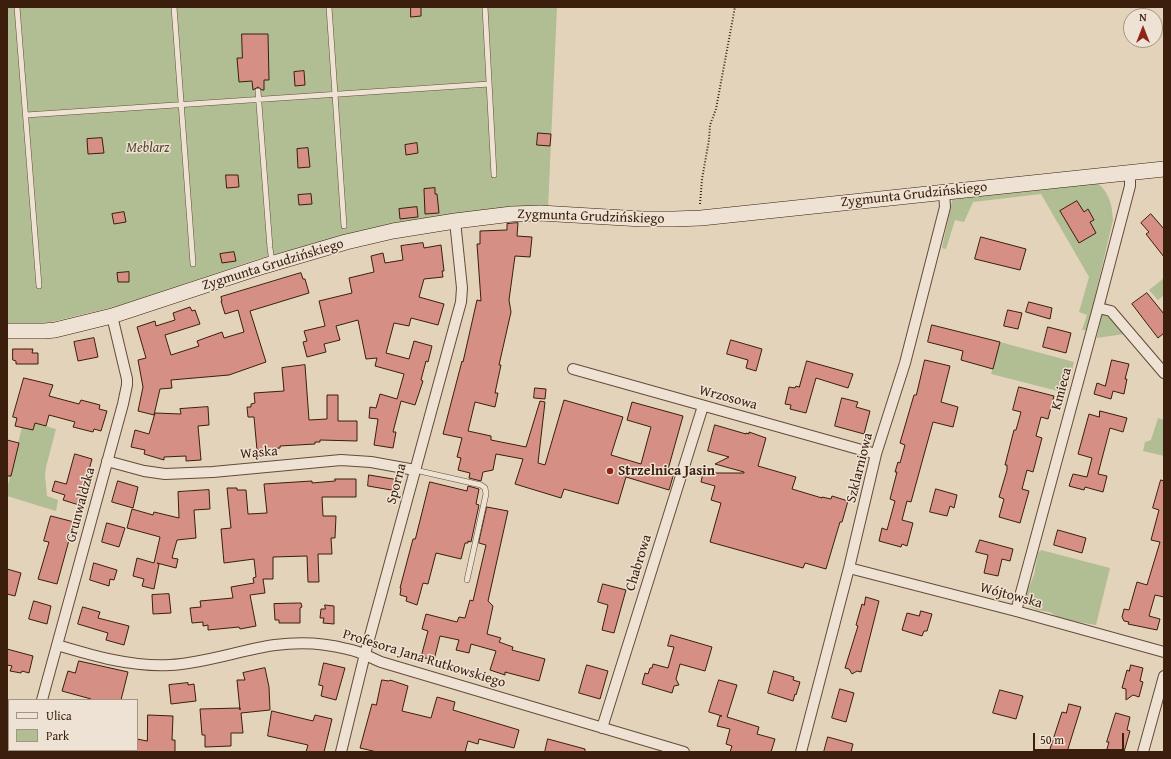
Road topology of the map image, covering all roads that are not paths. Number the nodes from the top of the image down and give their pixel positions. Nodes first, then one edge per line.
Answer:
1 (17, 7) edge
2 (174, 7) edge
3 (329, 7) edge
4 (485, 7) edge
5 (489, 84) junction
6 (258, 91) dead end
7 (335, 94) junction
8 (258, 99) junction
9 (182, 104) junction
10 (26, 115) junction
11 (1164, 169) edge
12 (1130, 173) junction
13 (494, 174) dead end
14 (944, 192) junction
15 (456, 221) junction
16 (344, 226) dead end
17 (272, 263) junction
18 (193, 264) dead end
19 (39, 286) dead end
20 (1098, 308) junction
21 (112, 316) junction
22 (7, 331) edge
23 (573, 370) dead end
24 (1164, 373) edge
25 (703, 406) junction
26 (876, 454) junction
27 (107, 461) junction
28 (415, 470) junction
29 (849, 568) junction
30 (467, 580) dead end
31 (1016, 611) junction
32 (57, 645) junction
33 (1164, 652) edge
34 (365, 654) junction
35 (1164, 676) edge
36 (42, 699) edge
37 (602, 728) junction
38 (341, 752) edge
39 (684, 752) edge
40 (801, 752) edge
41 (1143, 752) edge

1 - 10 lane
2 - 9 lane
3 - 7 lane
4 - 5 lane
5 - 7 lane
5 - 13 lane
6 - 8 lane
7 - 8 lane
7 - 16 lane
8 - 9 lane
8 - 17 lane
9 - 10 lane
9 - 18 lane
10 - 19 lane
11 - 12 street, Zygmunta Grudzińskiego
12 - 14 street, Zygmunta Grudzińskiego
12 - 20 street, Kmieca
14 - 15 street, Zygmunta Grudzińskiego
14 - 26 street, Szklarniowa
15 - 17 street, Zygmunta Grudzińskiego
15 - 28 street, Sporna
17 - 21 street, Zygmunta Grudzińskiego
20 - 24 street
20 - 31 street, Kmieca
21 - 22 street, Zygmunta Grudzińskiego
21 - 27 street, Grunwaldzka
23 - 25 street, Wrzosowa
25 - 26 street, Wrzosowa
25 - 37 street, Chabrowa
26 - 29 street, Szklarniowa
27 - 28 street, Wąska
27 - 32 street, Grunwaldzka
28 - 30 lane
28 - 34 street, Sporna
29 - 31 street, Wójtowska
29 - 40 street, Szklarniowa
31 - 33 street, Wójtowska
32 - 34 street, Profesora Jana Rutkowskiego
32 - 36 street, Grunwaldzka
34 - 37 street, Profesora Jana Rutkowskiego
34 - 38 street, Sporna
35 - 41 street
37 - 39 street, Profesora Jana Rutkowskiego

